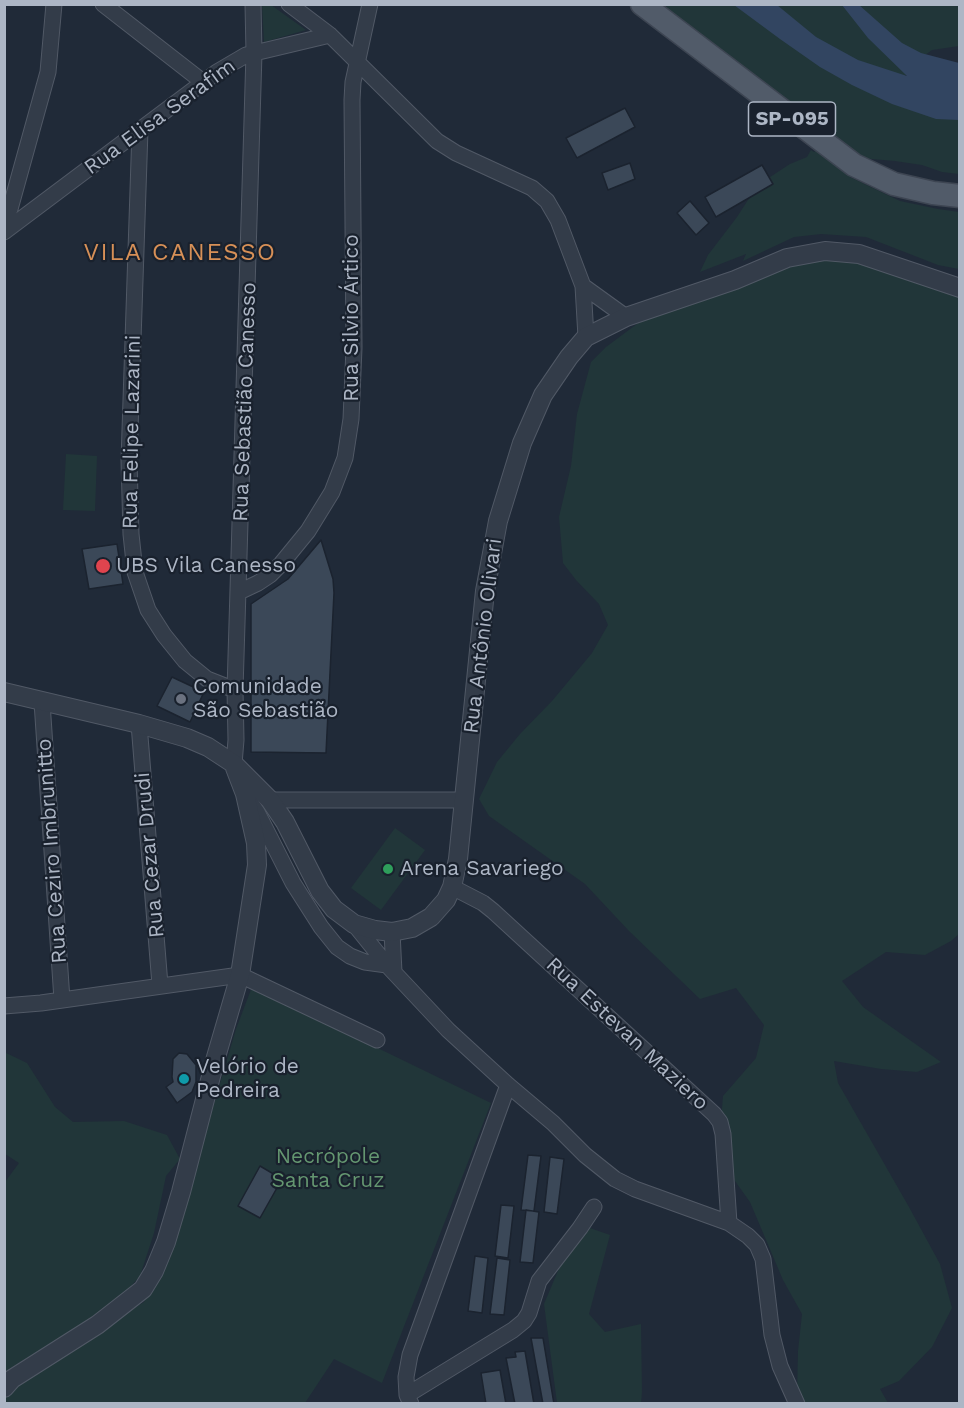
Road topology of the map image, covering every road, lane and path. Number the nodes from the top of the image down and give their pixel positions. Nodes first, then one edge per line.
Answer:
1 (54, 4) edge
2 (103, 4) edge
3 (253, 4) edge
4 (290, 4) edge
5 (370, 4) edge
6 (642, 4) edge
7 (665, 4) edge
8 (330, 35) junction
9 (254, 53) junction
10 (358, 62) junction
11 (203, 82) junction
12 (140, 130) junction
13 (960, 182) edge
14 (960, 196) edge
15 (4, 220) edge
16 (4, 232) edge
17 (583, 286) junction
18 (960, 288) edge
19 (626, 317) junction
20 (586, 337) junction
21 (239, 592) junction
22 (235, 690) junction
23 (4, 692) edge
24 (42, 702) junction
25 (139, 724) junction
26 (234, 764) junction
27 (245, 794) junction
28 (270, 800) junction
29 (464, 800) junction
30 (452, 887) junction
31 (354, 924) junction
32 (392, 932) junction
33 (391, 968) junction
34 (240, 975) junction
35 (160, 986) junction
36 (62, 1000) junction
37 (4, 1006) edge
38 (377, 1040) dead end
39 (508, 1085) junction
40 (594, 1207) dead end
41 (729, 1223) junction
42 (4, 1388) edge
43 (409, 1399) edge
44 (797, 1404) edge

1 - 15 street
2 - 11 street
3 - 9 street, Rua Sebastião Canesso
4 - 8 street
5 - 10 street, Rua Silvio Ártico
6 - 14 main road, SP-095
7 - 13 main road, SP-095
8 - 9 street, Rua Elisa Serafim
8 - 10 street
9 - 11 street, Rua Elisa Serafim
9 - 21 street, Rua Sebastião Canesso
10 - 17 street
10 - 21 street, Rua Silvio Ártico
11 - 12 street, Rua Elisa Serafim
12 - 16 street, Rua Elisa Serafim
12 - 22 street, Rua Felipe Lazarini
17 - 19 street
17 - 20 street
18 - 19 street, Rua Antônio Olivari
19 - 20 street, Rua Antônio Olivari
20 - 29 street, Rua Antônio Olivari
21 - 22 street, Rua Sebastião Canesso
22 - 26 street, Rua Sebastião Canesso
23 - 24 street, Rua Antônio Olivari
24 - 25 street, Rua Antônio Olivari
24 - 36 street, Rua Ceziro Imbrunitto
25 - 26 street, Rua Antônio Olivari
25 - 35 street, Rua Cezar Drudi
26 - 27 street
26 - 28 street, Rua Antônio Olivari
27 - 33 street
27 - 34 street
28 - 29 street
28 - 31 street, Rua Antônio Olivari
29 - 30 street, Rua Antônio Olivari
30 - 32 street, Rua Antônio Olivari
30 - 41 street, Rua Estevan Maziero
31 - 32 street, Rua Antônio Olivari
31 - 33 street
32 - 33 street
33 - 39 street
34 - 35 street
34 - 38 street
34 - 42 street
35 - 36 street
36 - 37 street
39 - 41 street
39 - 43 street
40 - 43 street
41 - 44 street

